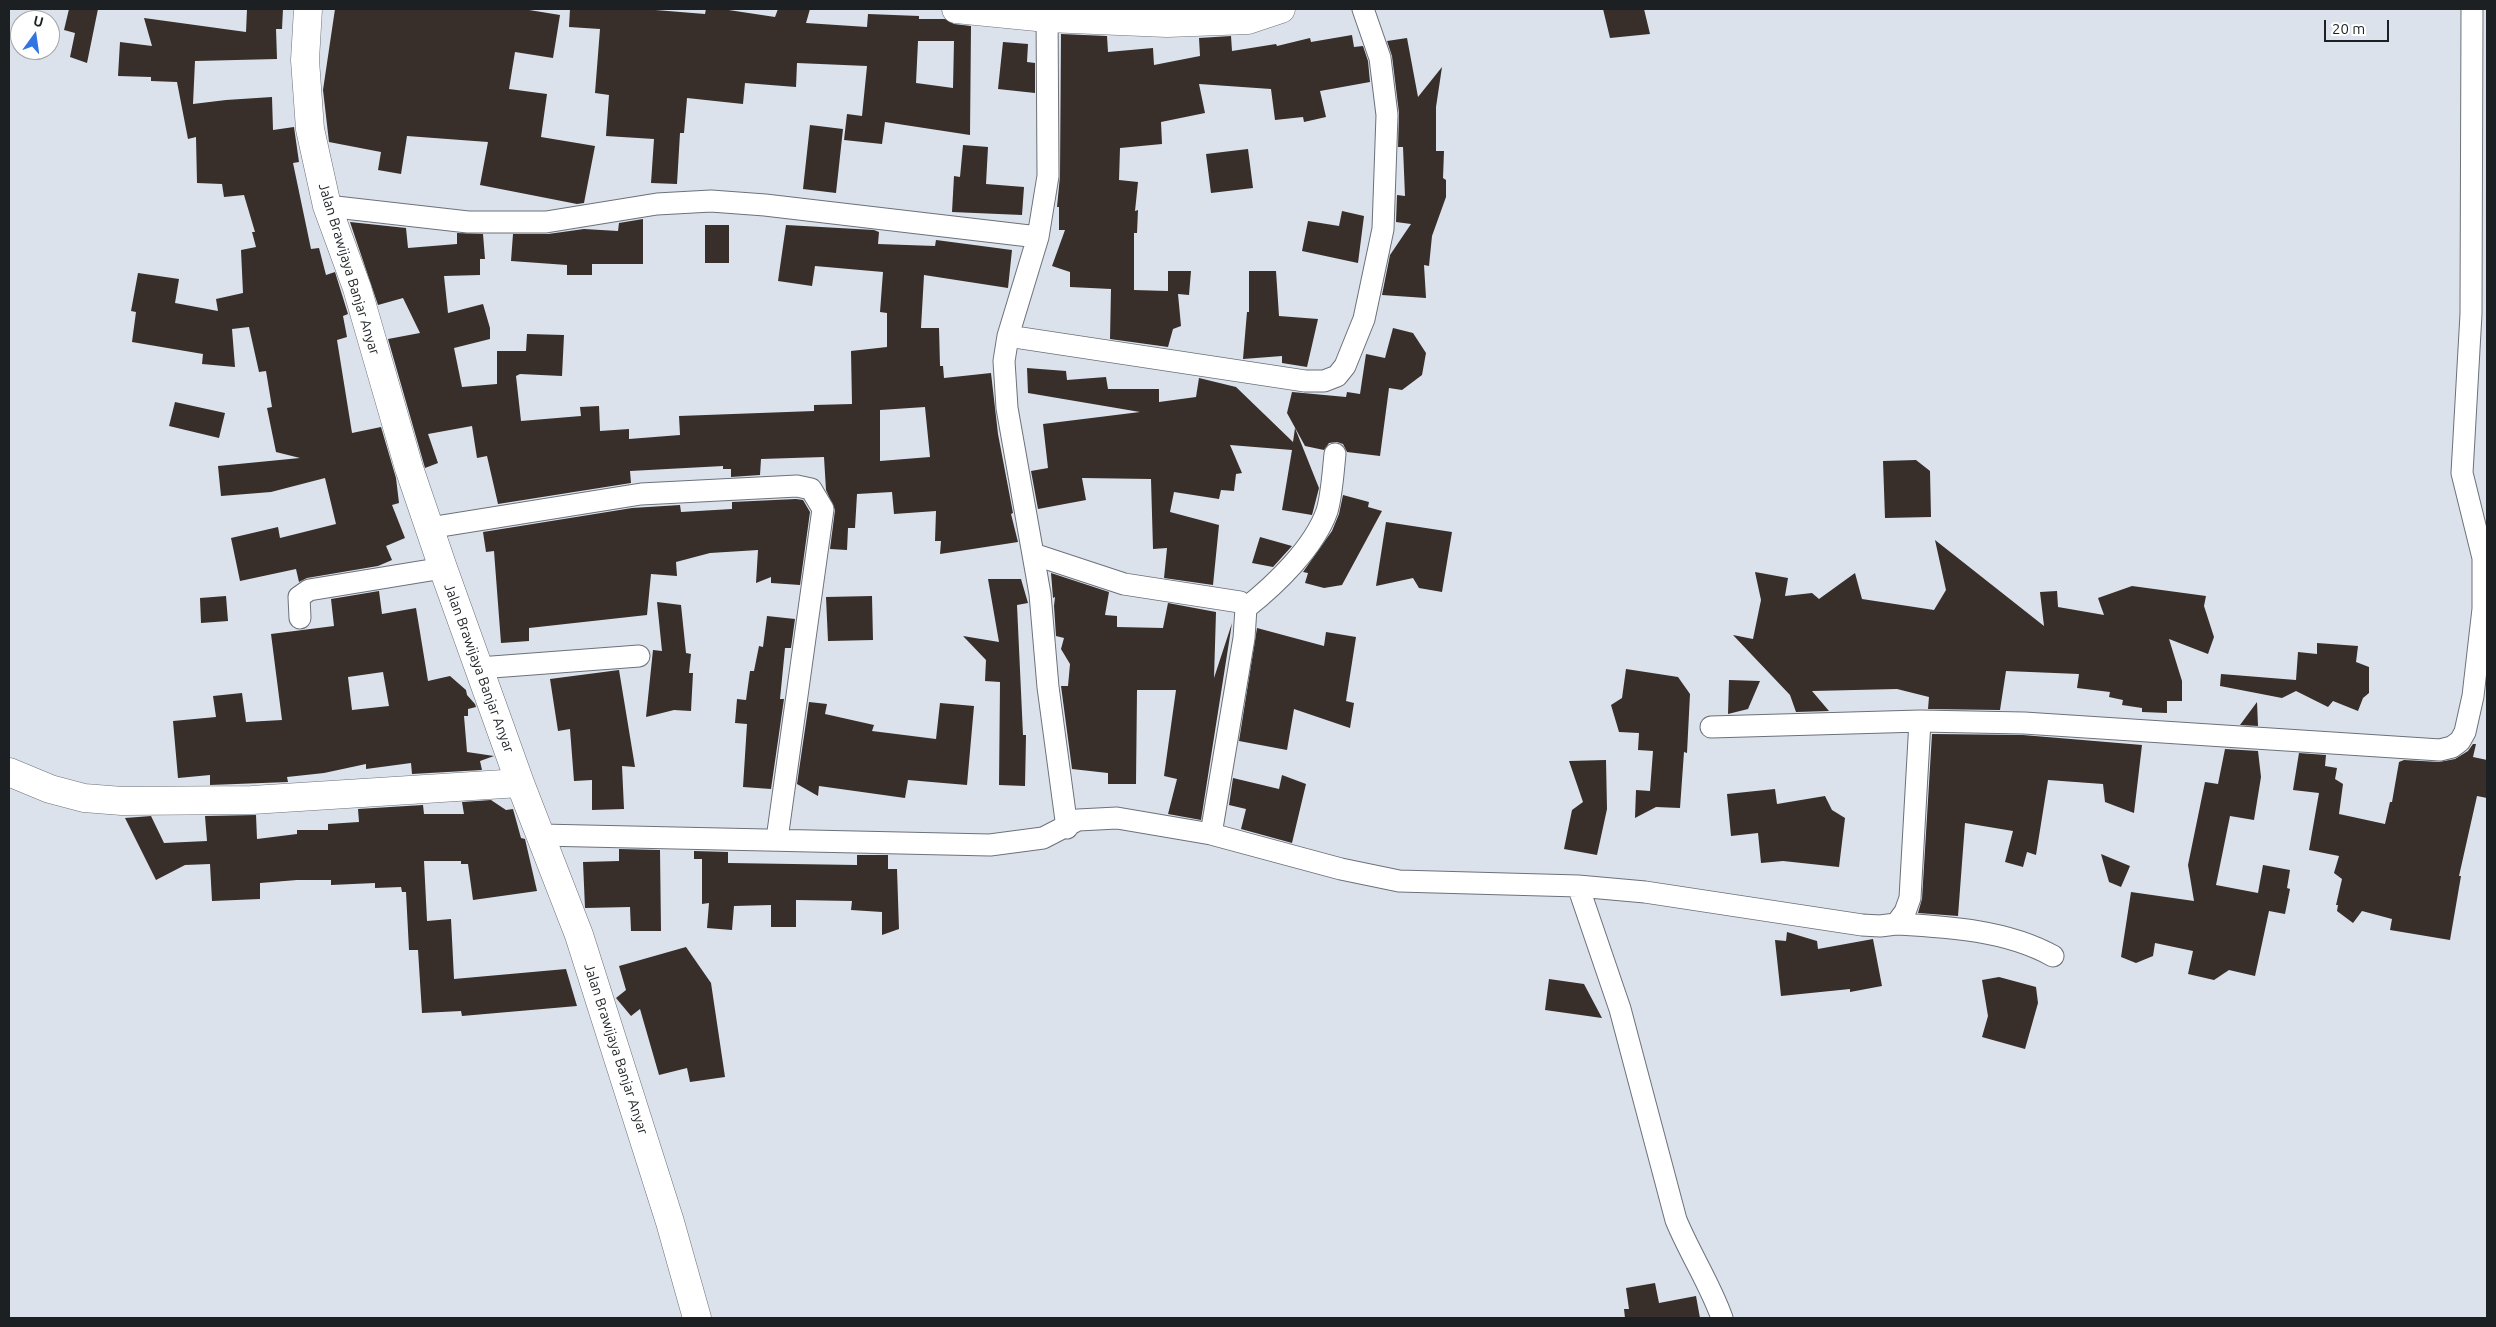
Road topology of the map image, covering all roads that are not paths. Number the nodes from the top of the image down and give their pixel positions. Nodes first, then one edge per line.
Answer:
1 (308, 9) edge
2 (956, 9) edge
3 (1281, 9) edge
4 (1363, 9) edge
5 (2472, 9) edge
6 (1047, 14) edge
7 (327, 206) junction
8 (1038, 237) junction
9 (1008, 336) junction
10 (1335, 454) dead end
11 (429, 528) junction
12 (1033, 554) junction
13 (443, 568) junction
14 (1246, 608) junction
15 (300, 618) dead end
16 (639, 656) dead end
17 (479, 668) junction
18 (1920, 721) junction
19 (1711, 727) dead end
20 (9, 772) edge
21 (520, 783) junction
22 (1066, 828) junction
23 (1211, 834) junction
24 (540, 835) junction
25 (777, 839) junction
26 (1578, 886) junction
27 (1896, 924) junction
28 (2053, 956) dead end
29 (698, 1318) edge
30 (1722, 1318) edge

1 - 7 street, Jalan Brawijaya Banjar Anyar
2 - 6 street
3 - 6 street
4 - 9 street
5 - 18 street
6 - 8 street
7 - 8 street
7 - 11 street, Jalan Brawijaya Banjar Anyar
8 - 9 street
9 - 12 street
10 - 14 street
11 - 13 street, Jalan Brawijaya Banjar Anyar
11 - 25 street
12 - 14 street
12 - 22 street
13 - 15 street
13 - 17 street, Jalan Brawijaya Banjar Anyar
14 - 23 street
16 - 17 street
17 - 21 street, Jalan Brawijaya Banjar Anyar
18 - 19 street
18 - 27 street
20 - 21 street
21 - 24 street, Jalan Brawijaya Banjar Anyar
22 - 23 street
22 - 25 street
23 - 26 street
24 - 25 street
24 - 29 street, Jalan Brawijaya Banjar Anyar
26 - 27 street
26 - 30 street
27 - 28 street

